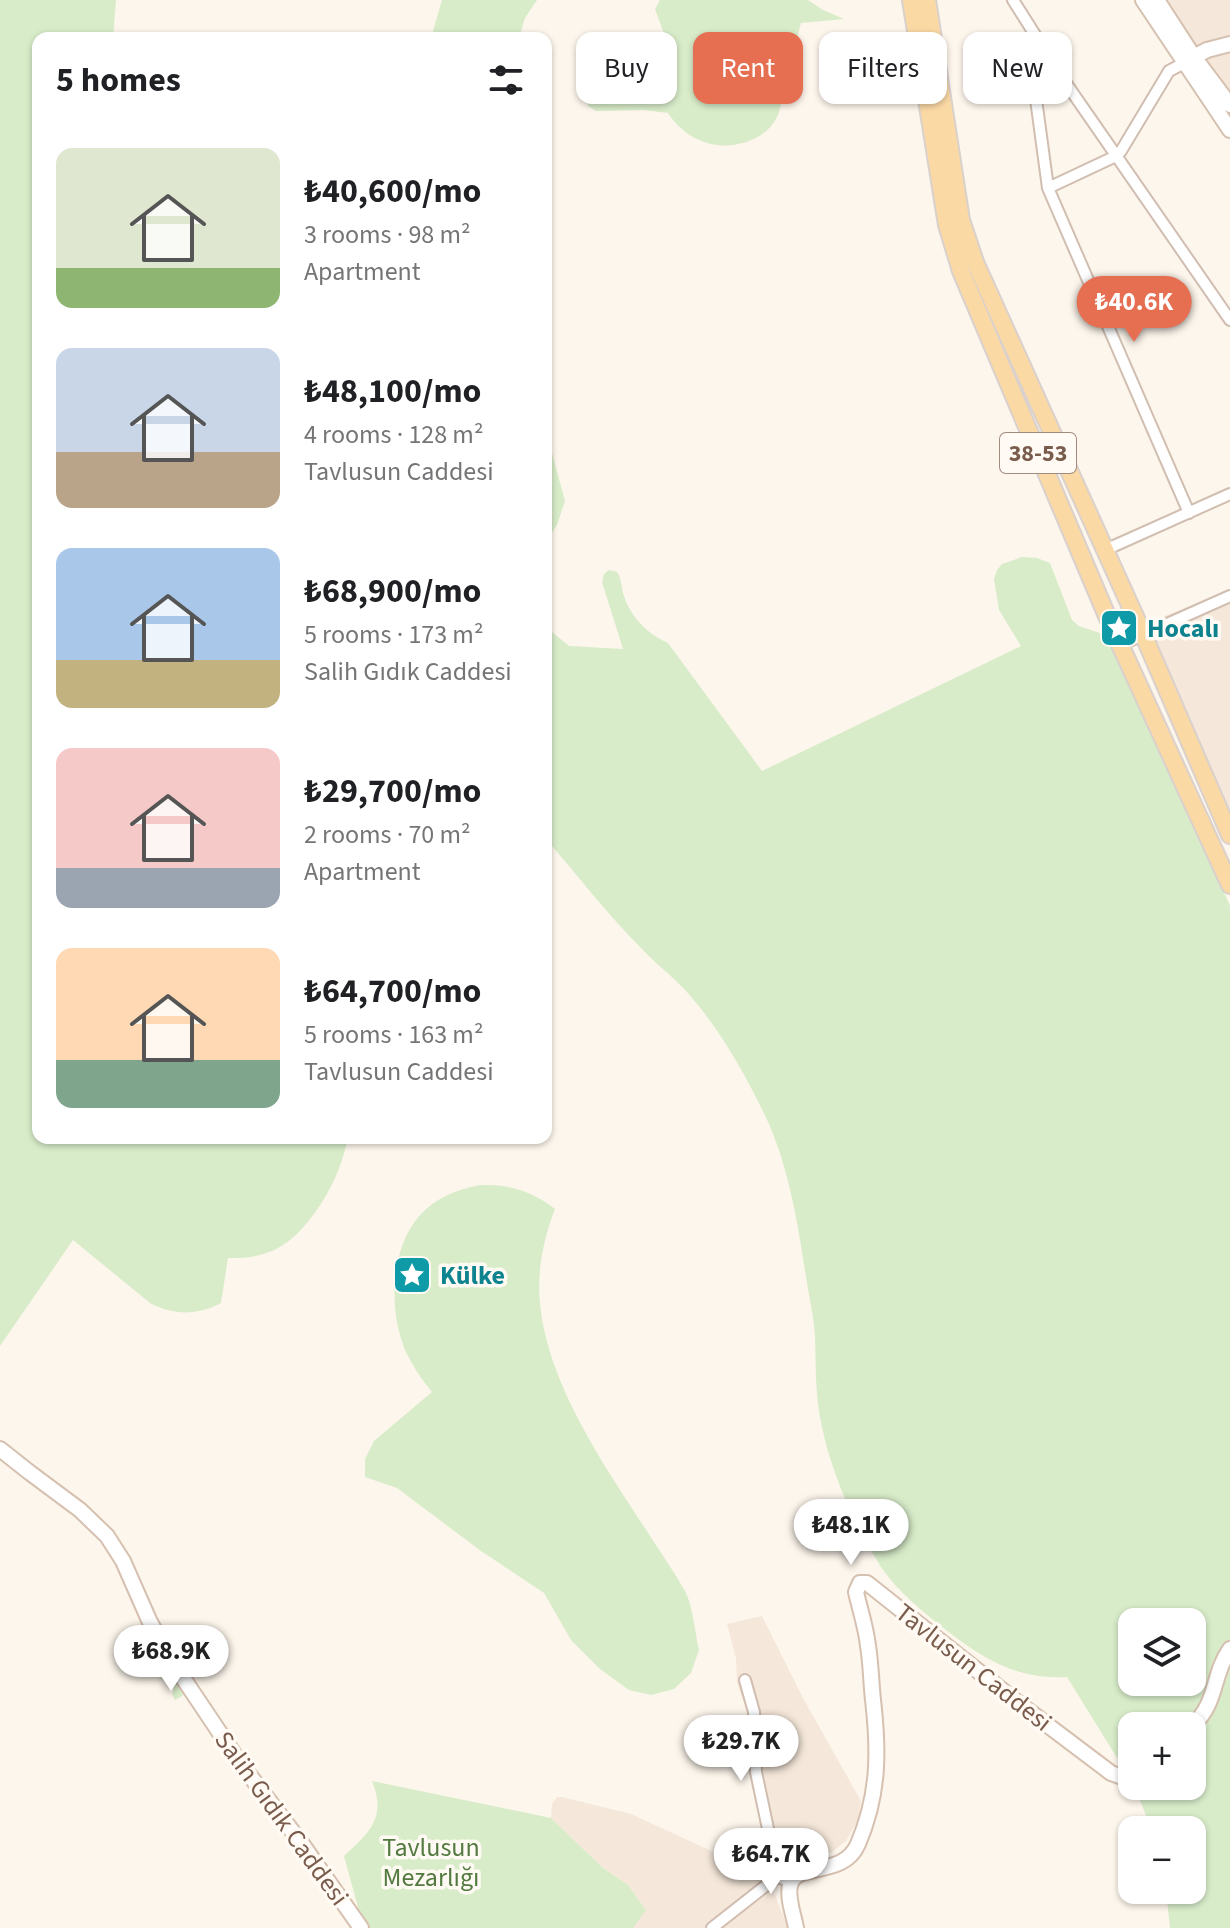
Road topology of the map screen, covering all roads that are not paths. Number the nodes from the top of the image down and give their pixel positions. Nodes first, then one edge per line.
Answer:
1 (911, 0) edge
2 (927, 0) edge
3 (1013, 0) edge
4 (1143, 0) edge
5 (1157, 0) edge
6 (1033, 32) edge
7 (1230, 44) edge
8 (1189, 60) junction
9 (1072, 90) edge
10 (1036, 104) edge
11 (1230, 105) edge
12 (1230, 130) edge
13 (1116, 156) junction
14 (1048, 188) junction
15 (1230, 320) edge
16 (1230, 494) edge
17 (1189, 513) junction
18 (1105, 550) junction
19 (1228, 600) edge
20 (1143, 634) junction
21 (1120, 645) junction
22 (1230, 835) edge
23 (1230, 885) edge
24 (0, 1449) edge
25 (1230, 1649) edge
26 (745, 1680) dead end
27 (1203, 1712) edge
28 (1118, 1776) edge
29 (788, 1878) junction
30 (361, 1928) edge
31 (712, 1928) edge
32 (796, 1928) edge

1 - 21 main road, 38-53
2 - 18 main road
3 - 6 street
4 - 8 street
5 - 8 street
7 - 8 street
8 - 11 street
8 - 12 street
8 - 13 street
9 - 13 street
10 - 14 street
13 - 14 street
13 - 15 street
14 - 17 street
16 - 17 street
17 - 18 street
18 - 20 main road
19 - 20 street
20 - 21 street
20 - 22 main road
21 - 23 main road, 38-53
24 - 30 street, Salih Gıdık Caddesi
25 - 27 street
26 - 29 street
28 - 29 street, Tavlusun Caddesi
29 - 31 street
29 - 32 street

